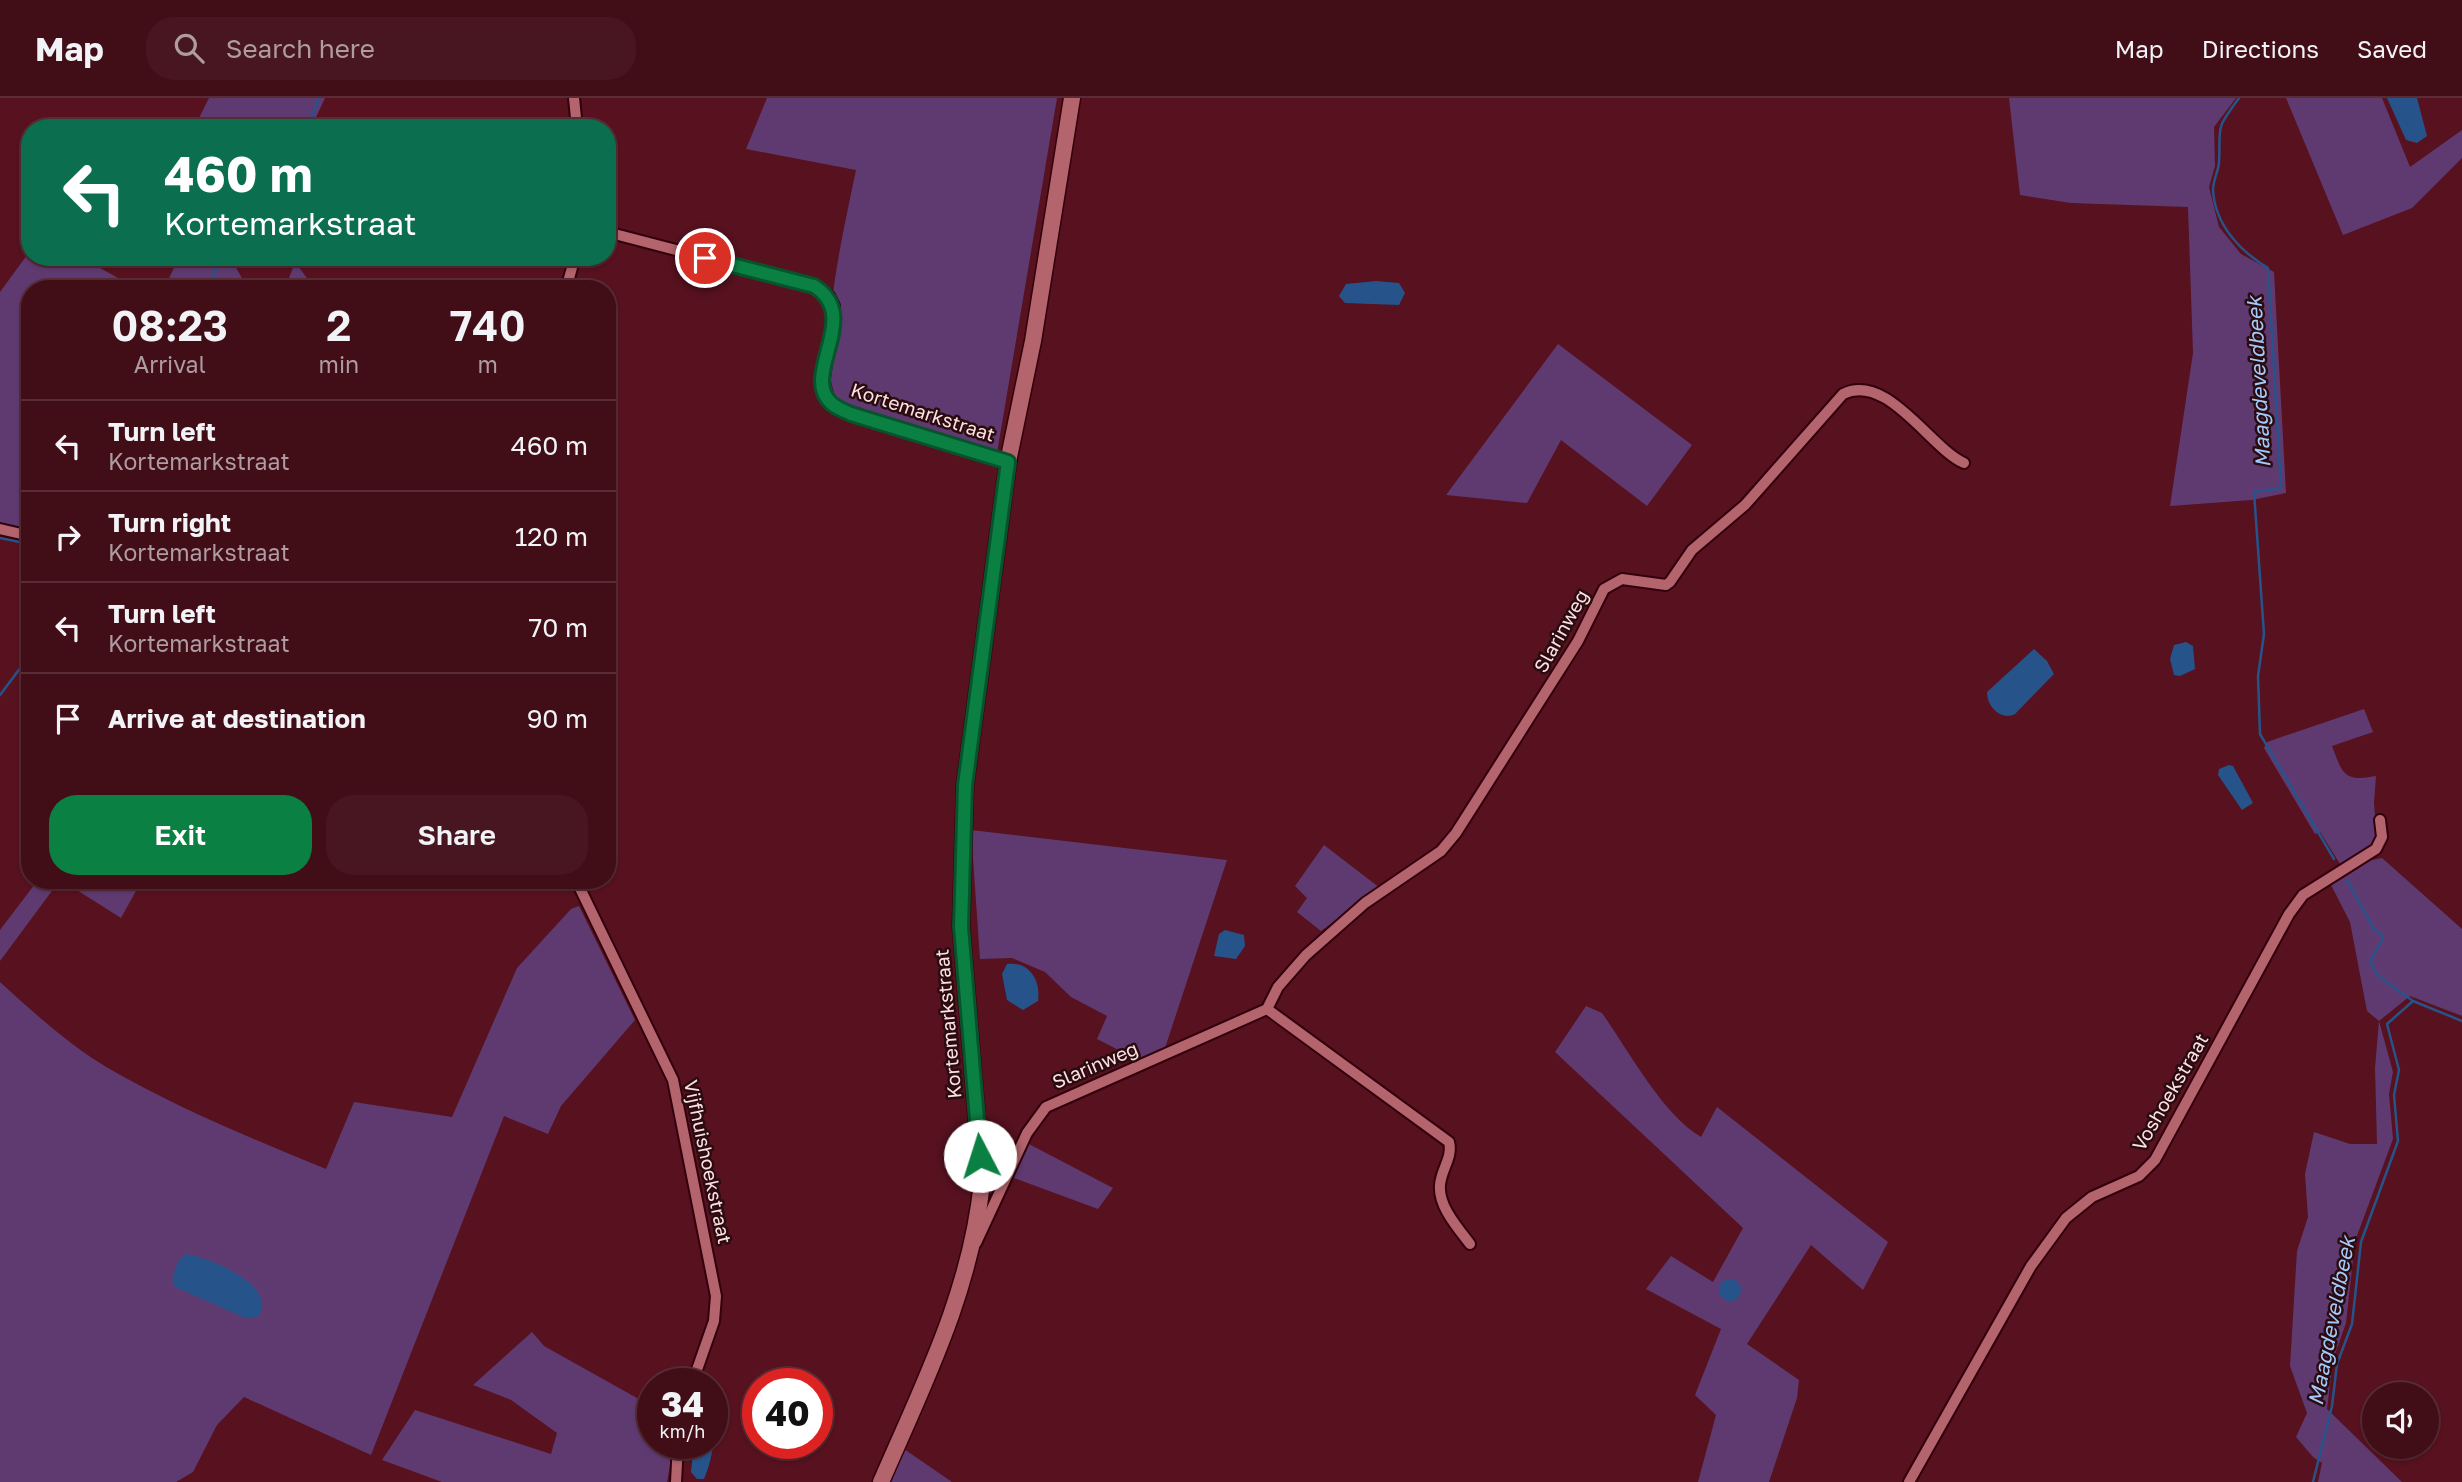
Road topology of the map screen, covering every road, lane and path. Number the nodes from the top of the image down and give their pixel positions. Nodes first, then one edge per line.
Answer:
1 (574, 98) edge
2 (1072, 98) edge
3 (576, 119) edge
4 (616, 234) edge
5 (1008, 462) junction
6 (1965, 463) dead end
7 (0, 529) edge
8 (21, 534) edge
9 (2380, 820) dead end
10 (580, 889) edge
11 (1267, 1009) junction
12 (1470, 1244) dead end
13 (973, 1249) junction
14 (698, 1368) edge
15 (677, 1459) edge
16 (676, 1482) edge
17 (881, 1482) edge
18 (1909, 1482) edge

1 - 3 street
2 - 5 street, Kortemarkstraat
4 - 5 street, Kortemarkstraat
5 - 13 street, Kortemarkstraat
6 - 11 street, Slarinweg
7 - 8 street
9 - 18 street, Voshoekstraat
10 - 14 street, Vijfhuishoekstraat
11 - 12 street
11 - 13 street, Slarinweg
13 - 17 street, Kortemarkstraat
15 - 16 street

